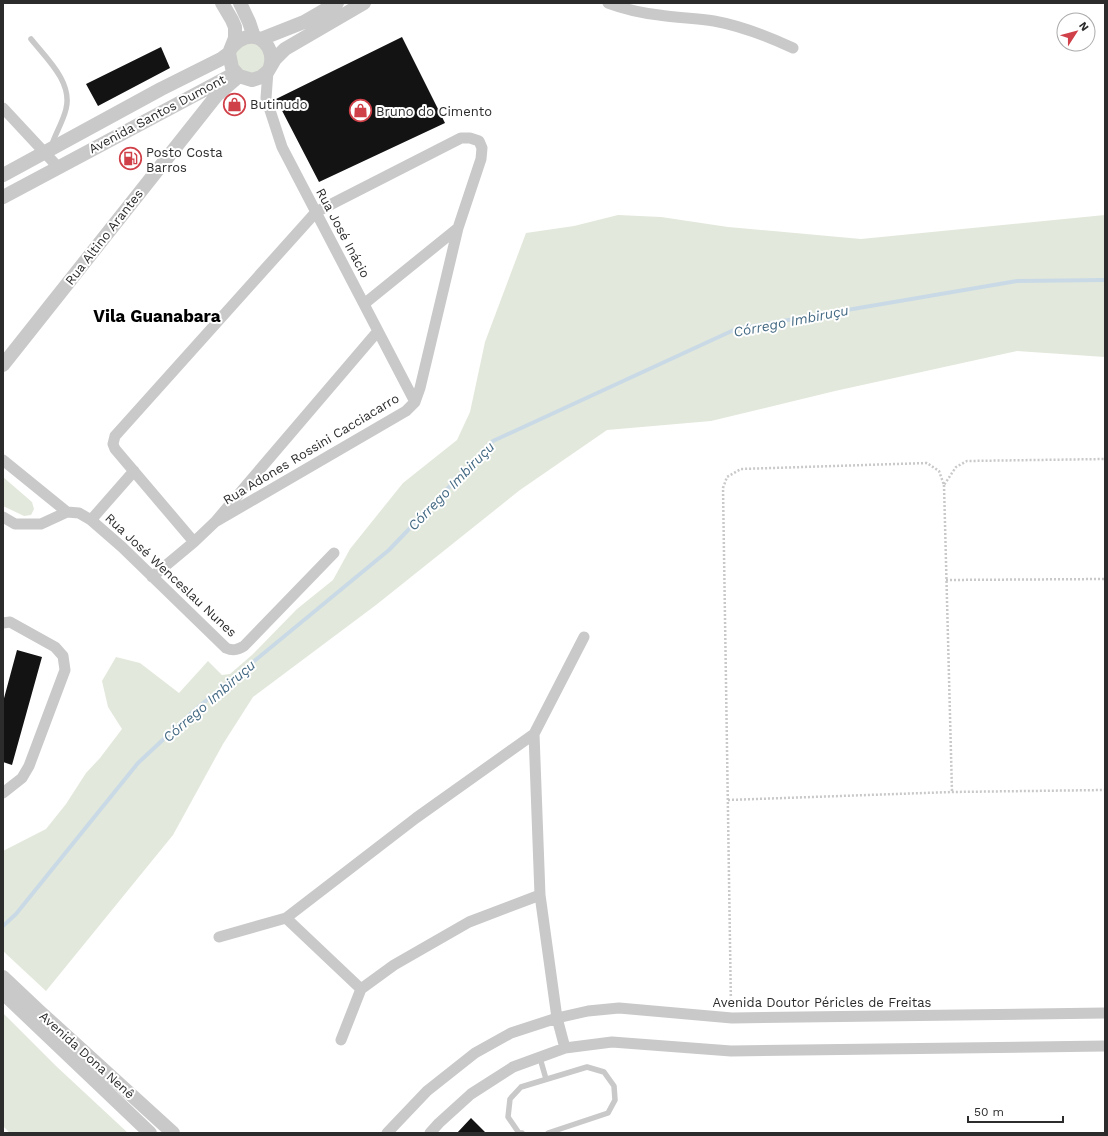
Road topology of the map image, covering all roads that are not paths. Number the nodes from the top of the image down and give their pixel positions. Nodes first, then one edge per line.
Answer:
1 (222, 3) edge
2 (240, 3) edge
3 (337, 3) edge
4 (364, 3) edge
5 (608, 3) edge
6 (258, 38) junction
7 (31, 39) dead end
8 (793, 48) dead end
9 (230, 51) junction
10 (269, 69) junction
11 (241, 76) junction
12 (266, 98) junction
13 (3, 108) edge
14 (47, 150) junction
15 (58, 167) junction
16 (3, 175) edge
17 (3, 197) edge
18 (316, 212) junction
19 (458, 228) junction
20 (364, 304) junction
21 (378, 331) junction
22 (3, 365) edge
23 (415, 402) junction
24 (3, 460) edge
25 (134, 472) junction
26 (67, 512) junction
27 (3, 517) edge
28 (91, 520) junction
29 (215, 522) junction
30 (194, 542) junction
31 (334, 553) dead end
32 (152, 577) junction
33 (3, 624) edge
34 (584, 637) dead end
35 (534, 734) junction
36 (3, 793) edge
37 (540, 895) junction
38 (286, 918) junction
39 (220, 936) dead end
40 (3, 977) edge
41 (361, 989) junction
42 (3, 993) edge
43 (1105, 1013) edge
44 (557, 1018) junction
45 (341, 1040) dead end
46 (1105, 1046) edge
47 (565, 1048) junction
48 (540, 1058) junction
49 (546, 1080) junction
50 (150, 1133) edge
51 (172, 1133) edge
52 (387, 1133) edge
53 (430, 1133) edge
54 (522, 1133) edge
55 (548, 1133) edge

1 - 9 street
2 - 6 street
3 - 6 street, Avenida Santos Dumont
4 - 10 street, Avenida Santos Dumont
5 - 8 street
6 - 9 street, Avenida Santos Dumont
6 - 10 street
7 - 14 lane
9 - 11 street
9 - 14 street, Avenida Santos Dumont
10 - 11 street, Avenida Santos Dumont
10 - 12 street, Rua José Inácio
11 - 12 street
11 - 15 street, Avenida Santos Dumont
11 - 22 street, Rua Altino Arantes
12 - 18 street, Rua José Inácio
13 - 14 street
14 - 15 street
14 - 16 street, Avenida Santos Dumont
15 - 17 street, Avenida Santos Dumont
18 - 19 street, Rua Adones Rossini Cacciacarro
18 - 20 street, Rua José Inácio
18 - 25 street
19 - 20 street
19 - 23 street, Rua Adones Rossini Cacciacarro
20 - 21 street, Rua José Inácio
21 - 23 street, Rua José Inácio
21 - 29 street
23 - 29 street, Rua Adones Rossini Cacciacarro
24 - 26 street
25 - 28 street, Rua José Wenceslau Nunes
25 - 30 street
26 - 27 street
26 - 28 street, Rua José Wenceslau Nunes
28 - 32 street, Rua José Wenceslau Nunes
29 - 30 street
30 - 32 street
31 - 32 street, Rua José Wenceslau Nunes
33 - 36 street
34 - 35 street
35 - 37 street
35 - 38 street
37 - 41 street
37 - 44 street
38 - 39 street
38 - 41 street
40 - 51 street, Avenida Dona Nenê
41 - 45 street
42 - 50 street, Avenida Dona Nenê
43 - 44 street, Avenida Doutor Péricles de Freitas
44 - 47 street
44 - 52 street, Avenida Doutor Péricles de Freitas
46 - 47 street
47 - 48 street
48 - 49 lane
48 - 53 street
49 - 54 lane
49 - 55 lane

